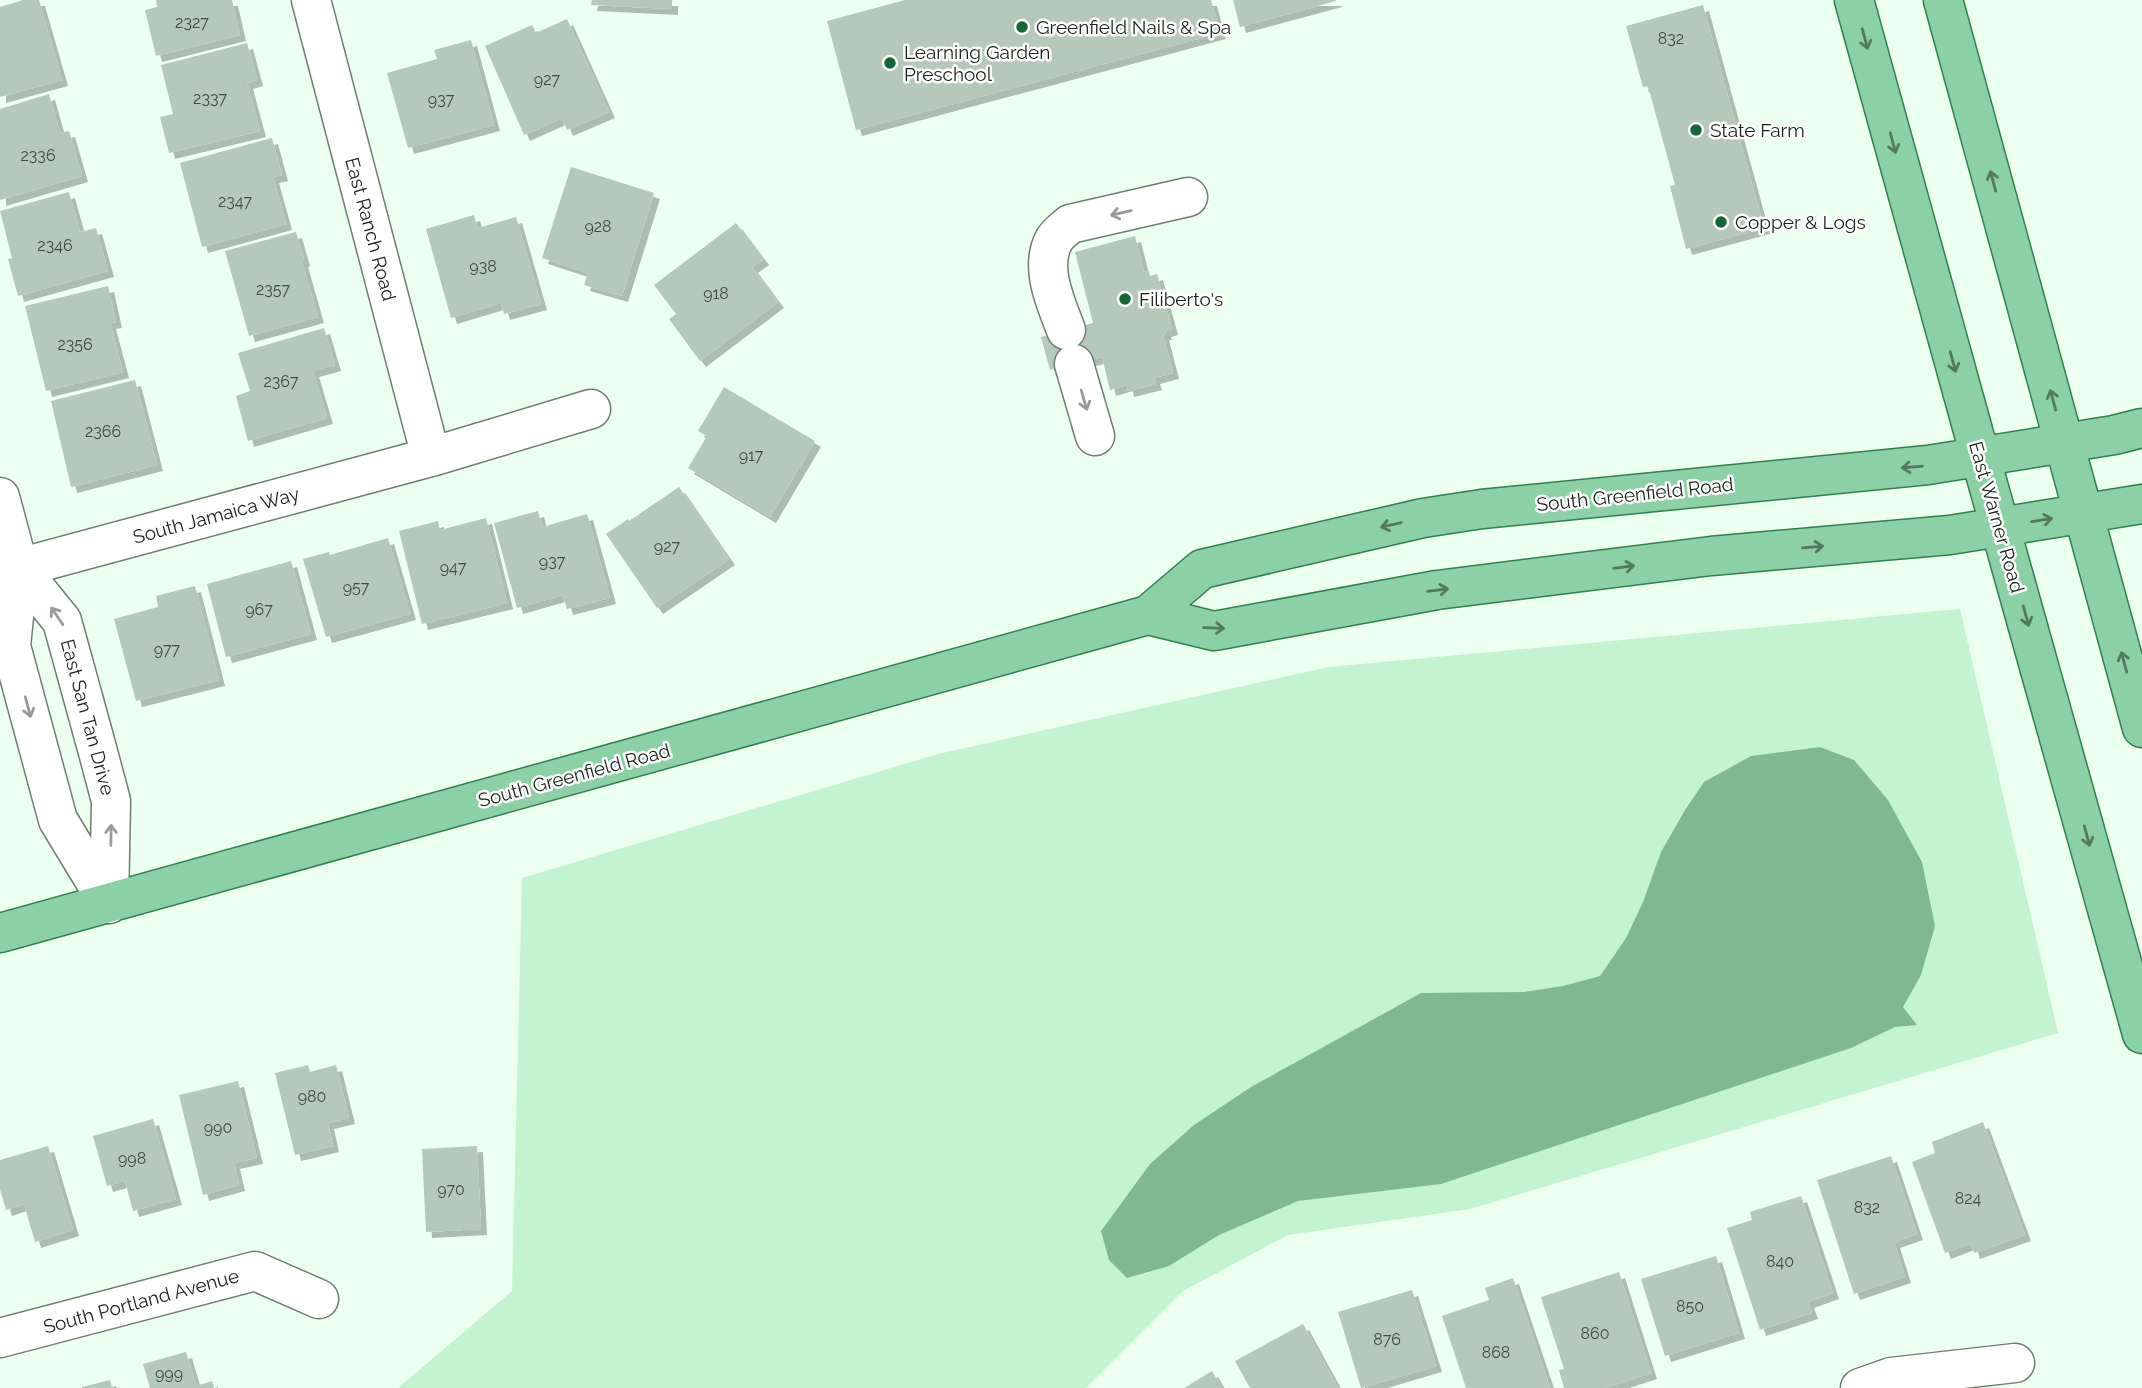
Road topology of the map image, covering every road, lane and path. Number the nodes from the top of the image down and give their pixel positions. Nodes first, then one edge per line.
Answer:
1 (310, 0) edge
2 (1854, 0) edge
3 (1942, 0) edge
4 (1188, 197) dead end
5 (591, 409) dead end
6 (2142, 428) edge
7 (1095, 436) dead end
8 (2064, 443) junction
9 (431, 457) junction
10 (1979, 457) junction
11 (0, 497) edge
12 (2142, 504) edge
13 (2084, 514) junction
14 (2000, 527) junction
15 (9, 570) edge
16 (1148, 615) junction
17 (2142, 728) edge
18 (110, 904) junction
19 (0, 933) edge
20 (2142, 1034) edge
21 (319, 1299) dead end
22 (0, 1338) edge
23 (2015, 1363) dead end
24 (1860, 1388) edge

1 - 9 street, East Ranch Road
2 -> 10 main road, East Warner Road
8 -> 3 main road
4 -> 7 street
5 - 9 street, South Jamaica Way
6 - 8 main road, South Greenfield Road
8 - 10 main road, South Greenfield Road
8 - 13 main road
9 - 15 street, South Jamaica Way
10 - 14 main road, East Warner Road
10 -> 16 main road, South Greenfield Road
11 - 15 street, East San Tan Drive
12 - 13 main road, South Greenfield Road
14 -> 13 main road, South Greenfield Road
17 -> 13 main road
16 -> 14 main road, South Greenfield Road
14 -> 20 main road, East Warner Road
15 -> 18 street, East San Tan Drive
18 -> 15 street, East San Tan Drive
16 - 18 main road, South Greenfield Road
18 - 19 main road, South Greenfield Road
21 - 22 street, South Portland Avenue
23 - 24 street

